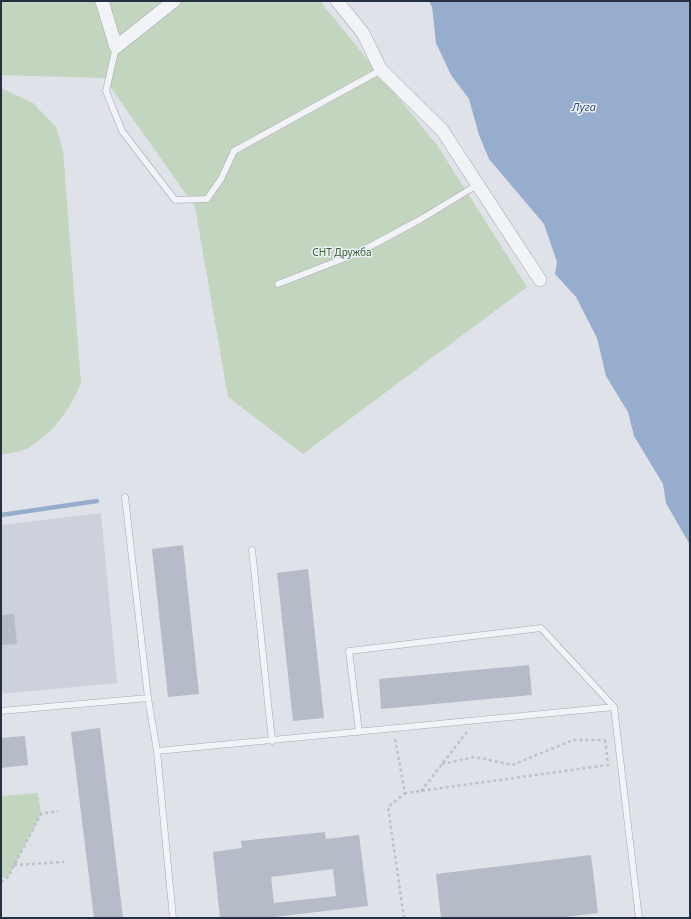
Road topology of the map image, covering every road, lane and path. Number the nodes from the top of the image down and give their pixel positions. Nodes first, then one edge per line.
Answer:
1 (102, 1) edge
2 (174, 1) edge
3 (337, 1) edge
4 (116, 47) junction
5 (381, 70) junction
6 (477, 184) junction
7 (540, 280) dead end
8 (278, 284) dead end
9 (125, 498) dead end
10 (252, 550) dead end
11 (148, 698) junction
12 (614, 707) junction
13 (1, 711) edge
14 (476, 721) junction
15 (393, 729) junction
16 (359, 732) junction
17 (605, 734) dead end
18 (605, 740) junction
19 (272, 741) junction
20 (157, 751) junction
21 (442, 764) junction
22 (421, 791) junction
23 (405, 793) junction
24 (58, 811) dead end
25 (64, 862) dead end
26 (14, 865) junction
27 (1, 882) edge
28 (173, 918) edge
29 (404, 918) edge
30 (639, 918) edge

1 - 4 street
2 - 4 street
3 - 5 street
4 - 5 lane
5 - 6 street
6 - 7 street
6 - 8 lane
9 - 11 lane
10 - 19 lane
11 - 13 lane
11 - 20 lane
12 - 14 lane
12 - 16 lane
12 - 30 lane
14 - 15 lane
14 - 21 path
15 - 16 lane
15 - 23 path
16 - 19 lane
17 - 18 path
18 - 21 path
18 - 22 path
19 - 20 lane
20 - 28 lane
21 - 22 path
22 - 23 path
23 - 29 path
24 - 26 path
25 - 26 path
26 - 27 path

